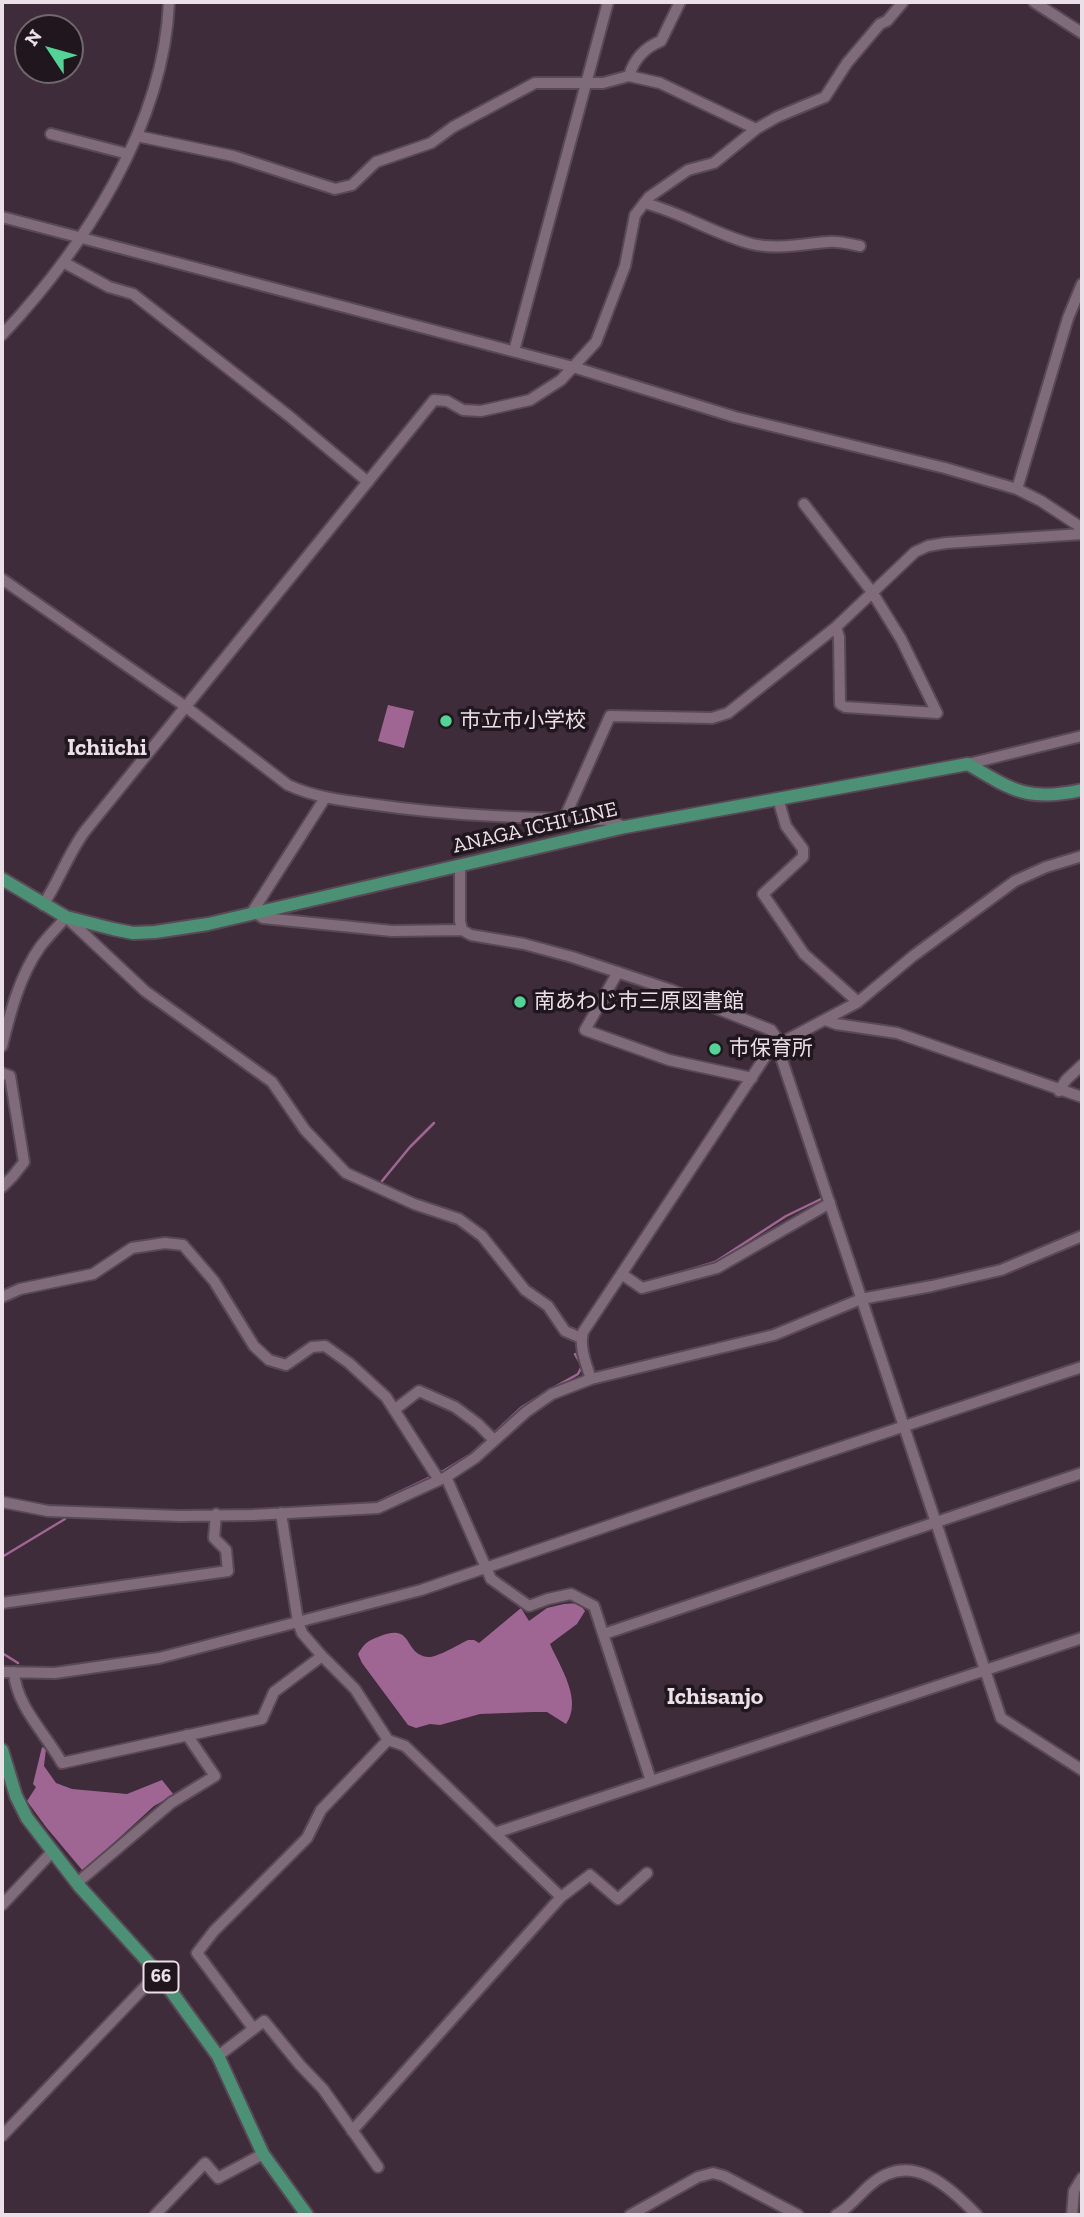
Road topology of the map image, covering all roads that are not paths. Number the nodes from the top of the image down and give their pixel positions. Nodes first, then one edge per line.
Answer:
1 (169, 2) edge
2 (608, 2) edge
3 (680, 2) edge
4 (903, 2) edge
5 (1034, 2) edge
6 (1082, 33) edge
7 (629, 76) junction
8 (587, 84) junction
9 (756, 129) junction
10 (51, 134) dead end
11 (137, 136) junction
12 (128, 154) junction
13 (644, 203) junction
14 (2, 217) edge
15 (81, 236) junction
16 (860, 246) dead end
17 (63, 262) junction
18 (1082, 284) edge
19 (2, 335) edge
20 (514, 351) junction
21 (573, 367) junction
22 (368, 482) junction
23 (1017, 489) junction
24 (804, 504) dead end
25 (1082, 528) edge
26 (1082, 534) edge
27 (2, 579) edge
28 (872, 592) junction
29 (836, 627) junction
30 (186, 707) junction
31 (1082, 737) edge
32 (968, 764) junction
33 (1082, 790) edge
34 (325, 798) junction
35 (778, 799) junction
36 (564, 819) junction
37 (625, 827) junction
38 (1082, 856) edge
39 (460, 864) junction
40 (2, 879) edge
41 (43, 905) junction
42 (254, 913) junction
43 (66, 917) junction
44 (462, 930) junction
45 (618, 972) junction
46 (858, 1002) junction
47 (825, 1020) junction
48 (4, 1022) edge
49 (777, 1045) junction
50 (2, 1046) edge
51 (1082, 1065) edge
52 (2, 1073) edge
53 (752, 1078) junction
54 (1059, 1091) junction
55 (1082, 1097) edge
56 (2, 1187) edge
57 (830, 1203) junction
58 (1082, 1236) edge
59 (623, 1275) junction
60 (2, 1297) edge
61 (861, 1299) junction
62 (582, 1338) junction
63 (1082, 1367) edge
64 (591, 1379) junction
65 (394, 1410) junction
66 (904, 1427) junction
67 (494, 1440) junction
68 (1082, 1473) edge
69 (442, 1479) junction
70 (2, 1502) edge
71 (281, 1513) junction
72 (216, 1514) junction
73 (935, 1521) junction
74 (485, 1568) junction
75 (2, 1603) edge
76 (298, 1622) junction
77 (604, 1634) junction
78 (1082, 1638) edge
79 (323, 1656) junction
80 (985, 1670) junction
81 (2, 1672) edge
82 (14, 1672) junction
83 (187, 1735) junction
84 (388, 1740) junction
85 (2, 1751) edge
86 (1082, 1770) edge
87 (651, 1781) junction
88 (495, 1833) junction
89 (52, 1852) junction
90 (647, 1873) dead end
91 (77, 1884) junction
92 (561, 1896) junction
93 (2, 1905) edge
94 (158, 1973) junction
95 (253, 2028) junction
96 (218, 2056) junction
97 (352, 2131) junction
98 (2, 2136) edge
99 (264, 2154) junction
100 (378, 2167) dead end
101 (1082, 2178) edge
102 (155, 2215) edge
103 (307, 2215) edge
104 (630, 2215) edge
105 (798, 2215) edge
106 (836, 2215) edge
107 (977, 2215) edge
108 (1072, 2215) edge

1 - 11 street
2 - 8 street
3 - 7 street
4 - 9 street
5 - 6 street
7 - 8 street
7 - 9 street
8 - 11 street
8 - 20 street
9 - 13 street
10 - 12 street
11 - 12 street
12 - 15 street
13 - 16 street
13 - 21 street
14 - 15 street
15 - 17 street
15 - 20 street
17 - 19 street
17 - 22 street
18 - 23 street
20 - 21 street
21 - 22 street
21 - 23 street
22 - 30 street
23 - 25 street
24 - 28 street
26 - 28 street
27 - 30 street
28 - 29 street
28 - 29 street
29 - 36 street
30 - 34 street
30 - 41 street
31 - 32 street
32 - 33 main road
32 - 35 main road, ANAGA ICHI LINE
34 - 36 street
34 - 42 street
35 - 37 main road, ANAGA ICHI LINE
35 - 46 street
36 - 37 street
37 - 39 main road, ANAGA ICHI LINE
38 - 46 street
39 - 42 main road, ANAGA ICHI LINE
39 - 44 street
40 - 41 main road, ANAGA ICHI LINE
41 - 43 main road, ANAGA ICHI LINE
42 - 43 main road, ANAGA ICHI LINE
42 - 44 street
43 - 48 street
43 - 62 street
44 - 45 street
45 - 49 street
45 - 53 street
46 - 47 street
47 - 49 street
47 - 54 street
48 - 50 street
49 - 53 street
49 - 57 street
51 - 54 street
52 - 56 street
53 - 59 street
54 - 55 street
57 - 59 street
57 - 61 street
58 - 61 street
59 - 62 street
60 - 65 street
61 - 64 street
61 - 66 street
62 - 64 street
63 - 66 street
64 - 67 street
65 - 67 street
65 - 69 street
66 - 73 street
66 - 74 street
67 - 69 street
68 - 73 street
69 - 71 street
69 - 74 street
70 - 72 street
71 - 72 street
71 - 76 street
72 - 75 street
73 - 77 street
73 - 80 street
74 - 76 street
74 - 77 street
76 - 79 street
76 - 82 street
77 - 87 street
78 - 80 street
79 - 83 street
79 - 84 street
80 - 86 street
80 - 87 street
81 - 82 street
82 - 83 street
83 - 91 street
84 - 88 street
84 - 95 street
85 - 89 main road, 66
87 - 88 street
88 - 92 street
89 - 91 main road, 66
89 - 93 street
90 - 92 street
91 - 94 main road, 66
92 - 97 street
94 - 96 main road, 66
94 - 98 street
95 - 96 street
95 - 97 street
96 - 99 main road, 66
97 - 100 street
99 - 102 street
99 - 103 main road, 66
101 - 108 street
104 - 105 street
106 - 107 street

